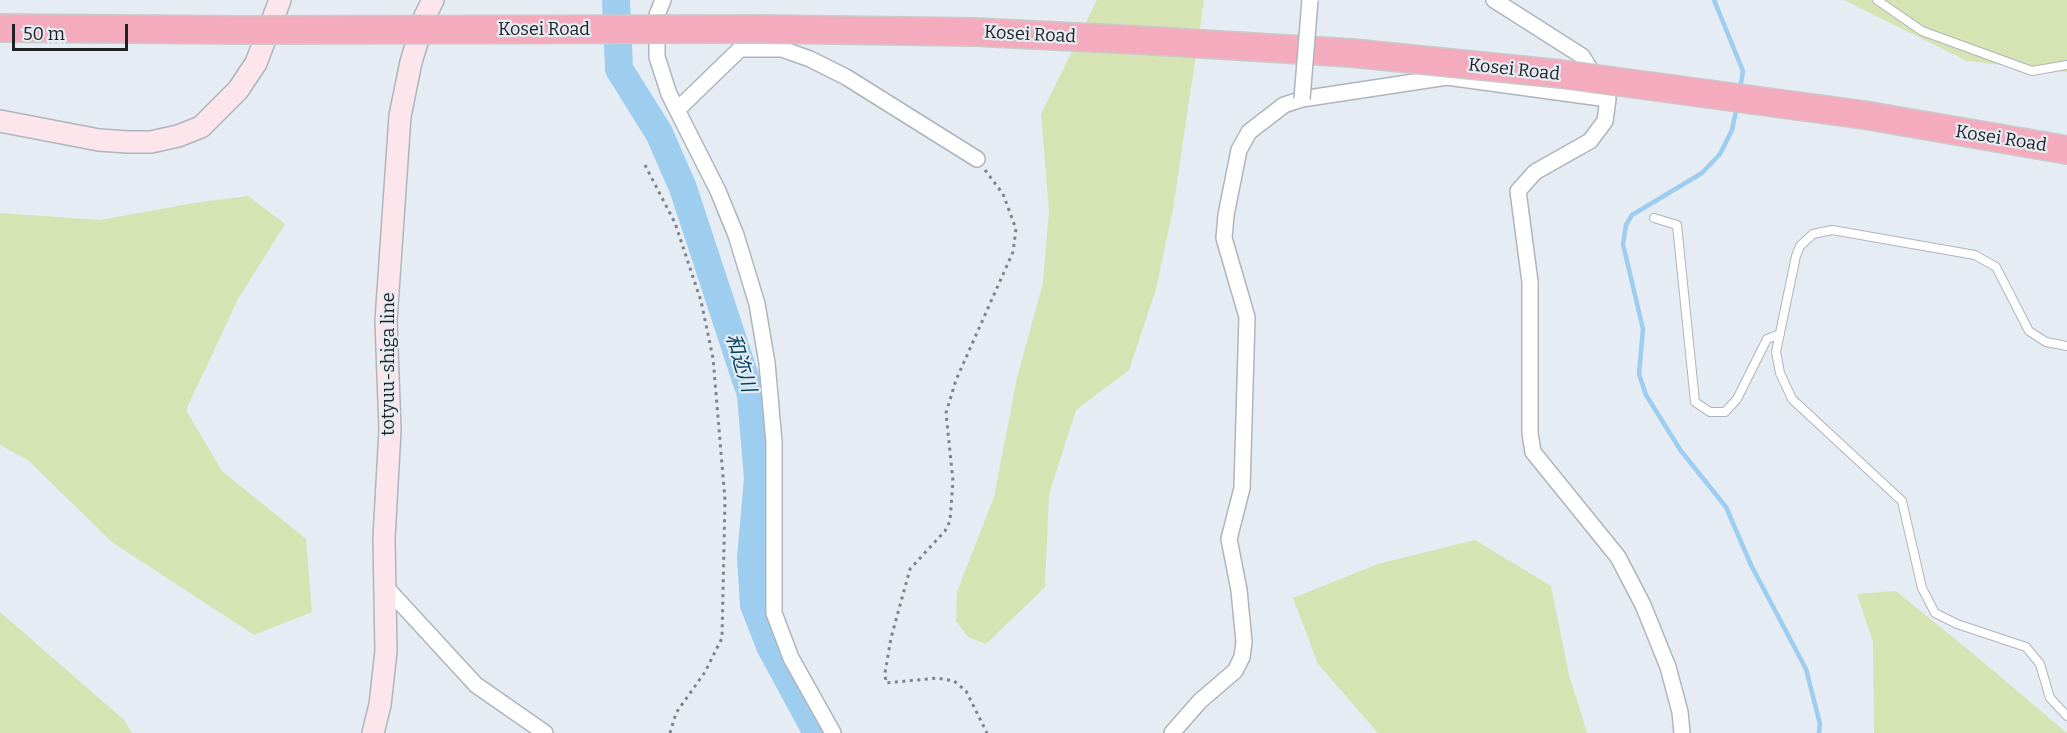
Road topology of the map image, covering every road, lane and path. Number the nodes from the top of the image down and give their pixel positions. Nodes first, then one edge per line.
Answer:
1 (280, 0) edge
2 (434, 0) edge
3 (663, 0) edge
4 (1310, 0) edge
5 (1494, 0) edge
6 (1877, 0) edge
7 (0, 17) edge
8 (0, 28) edge
9 (191, 31) junction
10 (0, 41) edge
11 (2067, 64) edge
12 (1302, 99) junction
13 (1608, 99) junction
14 (677, 110) junction
15 (1864, 115) junction
16 (0, 121) edge
17 (2067, 139) edge
18 (2067, 150) edge
19 (977, 159) joint
20 (645, 165) dead end
21 (1654, 218) dead end
22 (1780, 334) junction
23 (2067, 346) edge
24 (384, 585) junction
25 (2067, 716) edge
26 (373, 733) edge
27 (545, 733) edge
28 (670, 733) edge
29 (833, 733) edge
30 (987, 733) edge
31 (1172, 733) edge
32 (1682, 733) edge

1 - 16 main road
2 - 24 main road, totyuu-shiga line
3 - 14 street
4 - 12 street, bridge
5 - 13 street
6 - 11 lane
7 - 9 highway, Kosei Road
8 - 9 highway, Kosei Road
9 - 10 highway
9 - 15 highway, Kosei Road, bridge
12 - 13 street
12 - 31 street
13 - 32 street
14 - 19 street
14 - 29 street
15 - 17 highway, Kosei Road
15 - 18 highway, Kosei Road
19 - 30 path
20 - 28 path
21 - 22 lane
22 - 23 lane
22 - 25 lane
24 - 26 main road, totyuu-shiga line
24 - 27 street

